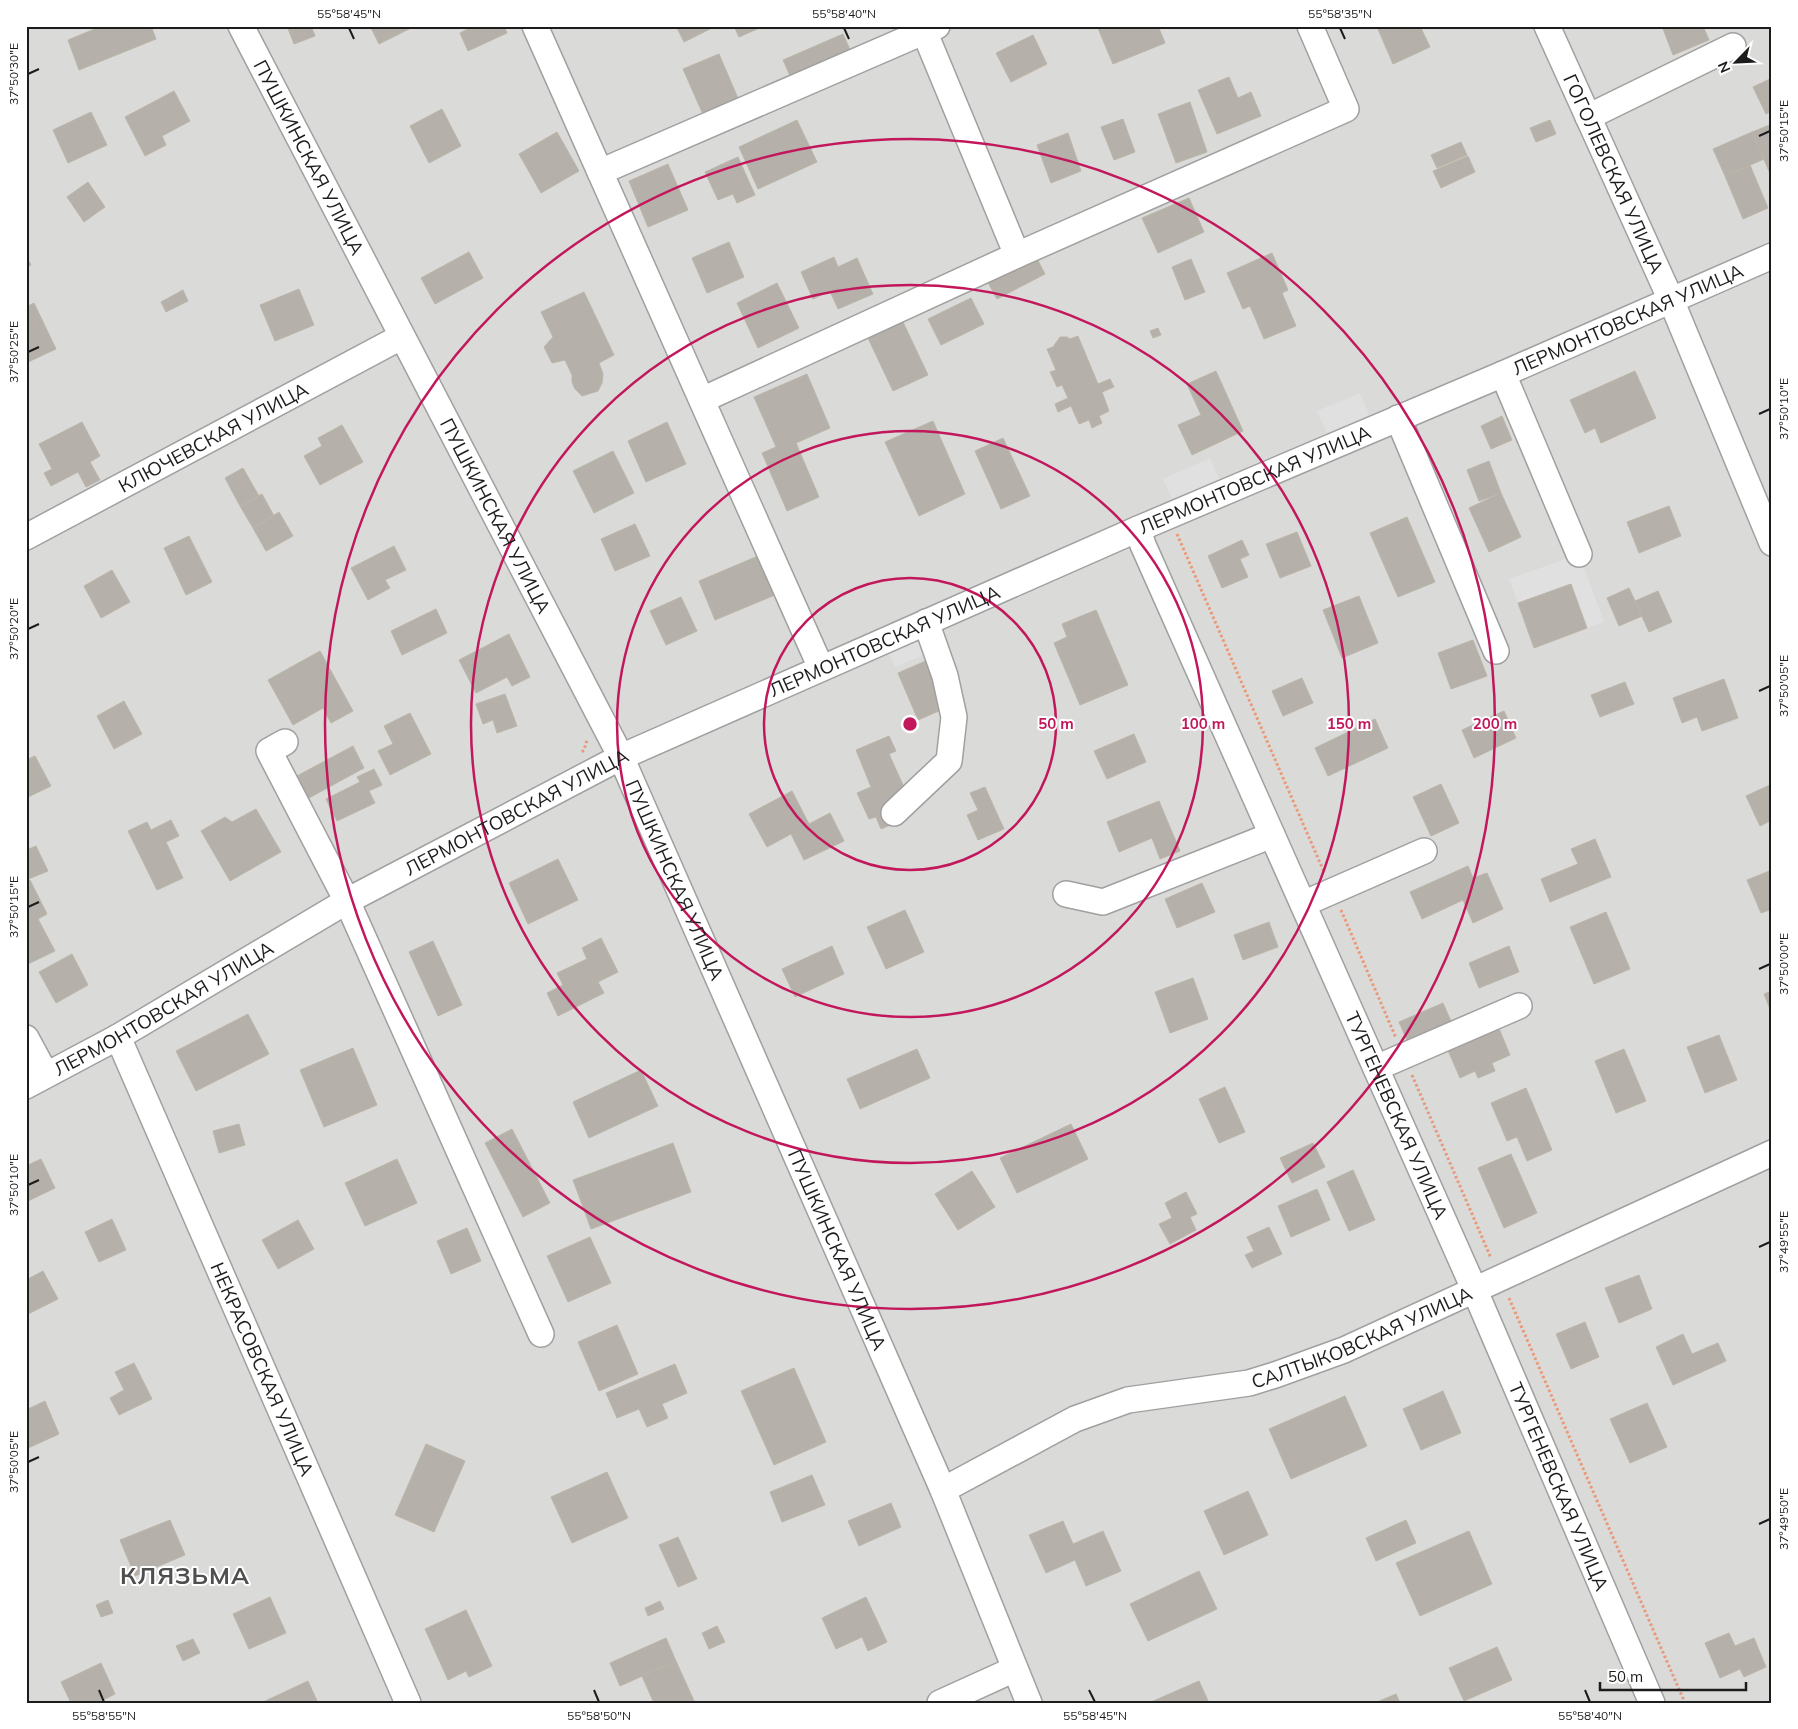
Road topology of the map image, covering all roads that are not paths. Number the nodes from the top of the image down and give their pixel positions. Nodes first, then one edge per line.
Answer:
1 (241, 26) edge
2 (535, 26) edge
3 (1310, 26) edge
4 (1547, 26) edge
5 (928, 28) edge
6 (1733, 46) dead end
7 (1588, 117) junction
8 (600, 172) junction
9 (1018, 255) junction
10 (1772, 256) edge
11 (1671, 300) junction
12 (401, 337) junction
13 (1503, 374) junction
14 (702, 400) junction
15 (1398, 418) junction
16 (1138, 529) junction
17 (26, 537) edge
18 (1772, 543) edge
19 (1579, 554) dead end
20 (926, 622) junction
21 (1496, 651) dead end
22 (821, 668) junction
23 (285, 742) dead end
24 (621, 757) junction
25 (894, 813) dead end
26 (1272, 835) junction
27 (1424, 851) dead end
28 (1066, 894) dead end
29 (346, 901) junction
30 (1303, 904) junction
31 (1519, 1006) dead end
32 (118, 1037) junction
33 (26, 1038) edge
34 (1376, 1068) junction
35 (36, 1080) edge
36 (1772, 1153) edge
37 (1475, 1291) junction
38 (540, 1334) dead end
39 (943, 1490) junction
40 (1015, 1669) junction
41 (408, 1703) edge
42 (940, 1703) edge
43 (1029, 1703) edge
44 (1652, 1703) edge

1 - 12 street, ПУШКИНСКАЯ УЛИЦА
2 - 8 street
3 - 9 street
4 - 7 street, ГОГОЛЕВСКАЯ УЛИЦА
5 - 8 street
5 - 9 street
6 - 7 street
7 - 11 street, ГОГОЛЕВСКАЯ УЛИЦА
8 - 14 street
9 - 14 street
10 - 11 street, ЛЕРМОНТОВСКАЯ УЛИЦА
11 - 13 street, ЛЕРМОНТОВСКАЯ УЛИЦА
11 - 18 street, ГОГОЛЕВСКАЯ УЛИЦА
12 - 17 street, КЛЮЧЕВСКАЯ УЛИЦА
12 - 24 street, ПУШКИНСКАЯ УЛИЦА
13 - 15 street, ЛЕРМОНТОВСКАЯ УЛИЦА
13 - 19 street
14 - 22 street
15 - 16 street, ЛЕРМОНТОВСКАЯ УЛИЦА
15 - 21 street
16 - 20 street, ЛЕРМОНТОВСКАЯ УЛИЦА
16 - 26 street, ТУРГЕНЕВСКАЯ УЛИЦА
20 - 22 street, ЛЕРМОНТОВСКАЯ УЛИЦА
20 - 25 street
22 - 24 street, ЛЕРМОНТОВСКАЯ УЛИЦА
23 - 29 street
24 - 29 street, ЛЕРМОНТОВСКАЯ УЛИЦА
24 - 39 street, ПУШКИНСКАЯ УЛИЦА
26 - 28 street
26 - 30 street, ТУРГЕНЕВСКАЯ УЛИЦА
27 - 30 street
29 - 32 street, ЛЕРМОНТОВСКАЯ УЛИЦА
29 - 38 street
30 - 34 street, ТУРГЕНЕВСКАЯ УЛИЦА
31 - 34 street
32 - 35 street, ЛЕРМОНТОВСКАЯ УЛИЦА
32 - 41 street, НЕКРАСОВСКАЯ УЛИЦА
33 - 35 street
34 - 37 street, ТУРГЕНЕВСКАЯ УЛИЦА
36 - 37 street, САЛТЫКОВСКАЯ УЛИЦА
37 - 39 street, САЛТЫКОВСКАЯ УЛИЦА
37 - 44 street, ТУРГЕНЕВСКАЯ УЛИЦА
39 - 40 street, ПУШКИНСКАЯ УЛИЦА
40 - 42 street
40 - 43 street, ПУШКИНСКАЯ УЛИЦА

